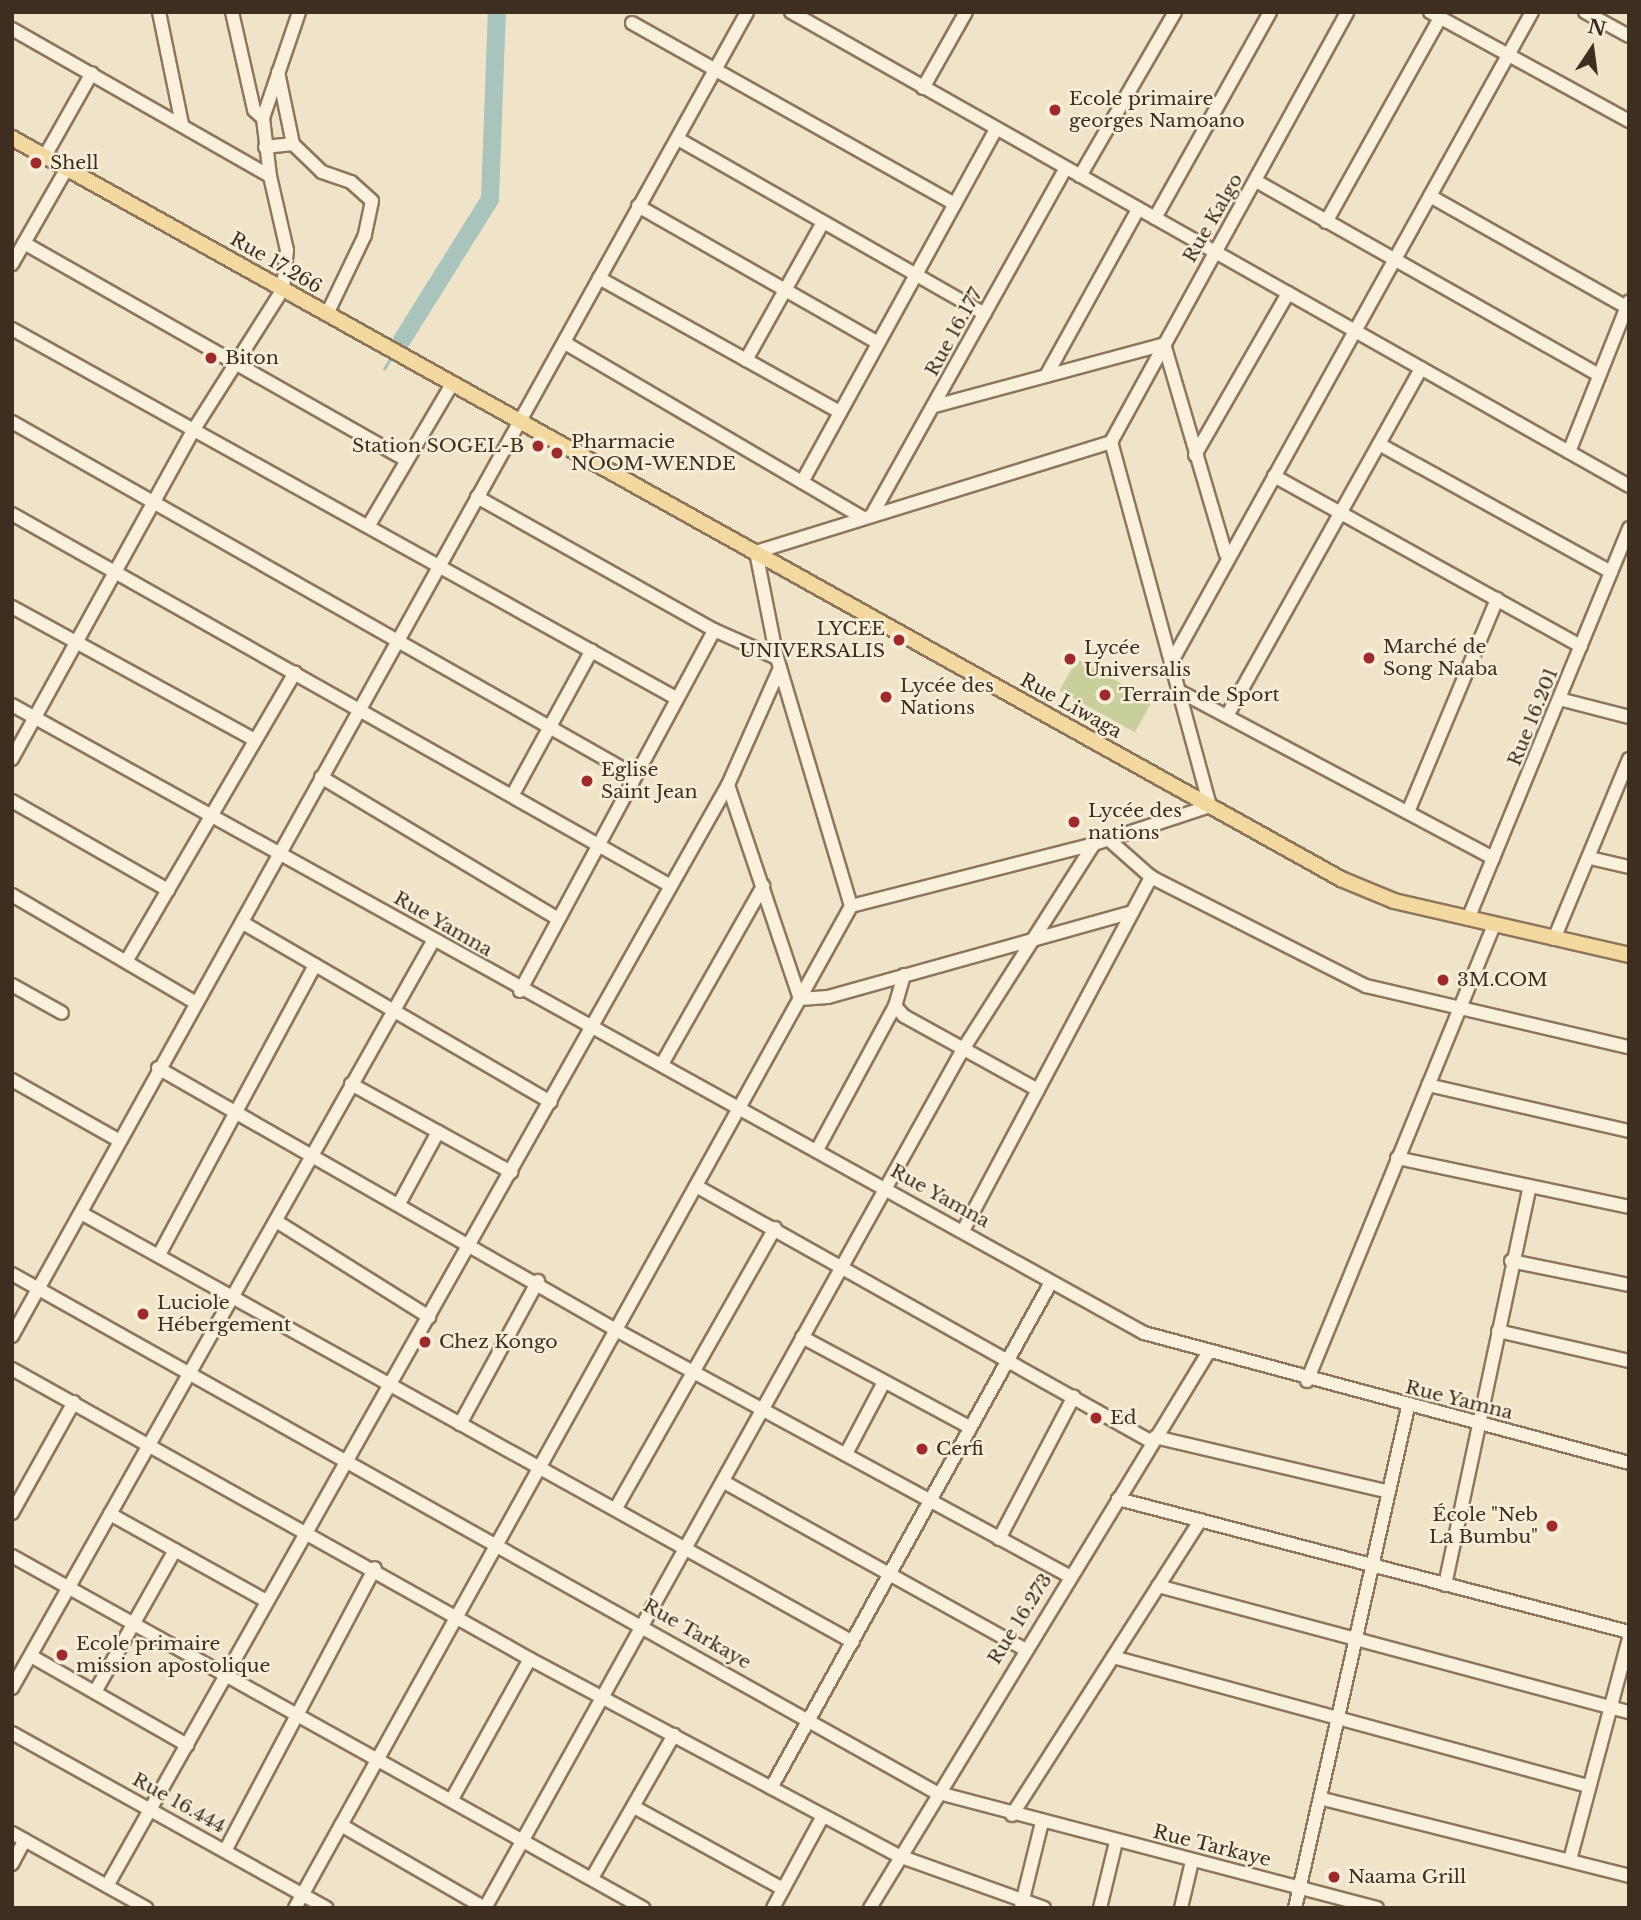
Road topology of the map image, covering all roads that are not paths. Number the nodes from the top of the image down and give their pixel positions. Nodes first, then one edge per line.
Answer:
1 (232, 12) edge
2 (299, 12) edge
3 (747, 12) edge
4 (791, 12) edge
5 (966, 12) edge
6 (1175, 12) edge
7 (1270, 12) edge
8 (1347, 12) edge
9 (1532, 12) edge
10 (1585, 12) edge
11 (1615, 12) edge
12 (157, 14) edge
13 (1435, 15) edge
14 (632, 23) dead end
15 (1608, 24) junction
16 (12, 30) edge
17 (1629, 36) edge
18 (1507, 56) junction
19 (278, 72) junction
20 (716, 72) junction
21 (92, 73) junction
22 (923, 88) junction
23 (263, 118) junction
24 (1629, 121) edge
25 (182, 124) junction
26 (996, 129) junction
27 (12, 138) edge
28 (678, 139) junction
29 (293, 144) junction
30 (265, 146) junction
31 (45, 156) junction
32 (67, 168) junction
33 (1066, 168) junction
34 (270, 176) junction
35 (1080, 176) junction
36 (1256, 181) junction
37 (1430, 196) junction
38 (955, 204) junction
39 (638, 206) junction
40 (1138, 209) junction
41 (1155, 218) junction
42 (823, 222) junction
43 (1326, 222) junction
44 (23, 243) junction
45 (1216, 252) junction
46 (1394, 260) junction
47 (12, 264) edge
48 (916, 274) junction
49 (599, 278) junction
50 (283, 289) junction
51 (784, 290) junction
52 (1288, 293) junction
53 (1628, 304) edge
54 (985, 313) junction
55 (327, 314) junction
56 (12, 329) edge
57 (1355, 331) junction
58 (878, 343) junction
59 (565, 344) junction
60 (1164, 344) junction
61 (746, 360) junction
62 (234, 362) junction
63 (1421, 368) junction
64 (1046, 376) junction
65 (1599, 376) junction
66 (452, 384) junction
67 (935, 406) junction
68 (841, 412) junction
69 (12, 422) edge
70 (521, 422) junction
71 (194, 429) junction
72 (1111, 442) junction
73 (1379, 444) junction
74 (1569, 452) junction
75 (1195, 455) junction
76 (406, 460) junction
77 (1274, 476) junction
78 (802, 482) junction
79 (1629, 485) edge
80 (477, 497) junction
81 (154, 502) junction
82 (1340, 513) junction
83 (12, 514) edge
84 (868, 515) junction
85 (369, 525) junction
86 (1629, 528) edge
87 (756, 552) junction
88 (1624, 552) edge
89 (1226, 554) junction
90 (439, 565) junction
91 (1611, 572) junction
92 (115, 574) junction
93 (1497, 599) junction
94 (12, 607) edge
95 (714, 630) junction
96 (398, 636) junction
97 (78, 641) junction
98 (1581, 646) junction
99 (592, 650) junction
100 (1172, 661) junction
101 (779, 663) junction
102 (295, 673) junction
103 (1180, 691) junction
104 (676, 698) junction
105 (1563, 700) junction
106 (12, 705) edge
107 (356, 708) junction
108 (1228, 714) junction
109 (36, 717) junction
110 (1629, 718) edge
111 (550, 726) junction
112 (255, 740) junction
113 (12, 759) edge
114 (1629, 759) edge
115 (634, 775) junction
116 (321, 777) junction
117 (727, 785) junction
118 (1624, 795) edge
119 (512, 796) junction
120 (12, 801) edge
121 (1210, 806) junction
122 (212, 812) junction
123 (1408, 813) junction
124 (1108, 839) junction
125 (596, 842) junction
126 (1094, 844) junction
127 (279, 849) junction
128 (1493, 858) junction
129 (1590, 858) junction
130 (1629, 867) edge
131 (1150, 877) junction
132 (668, 885) junction
133 (763, 886) junction
134 (168, 890) junction
135 (12, 895) edge
136 (851, 906) junction
137 (1132, 912) junction
138 (555, 917) junction
139 (1468, 919) junction
140 (243, 923) junction
141 (1494, 924) junction
142 (1555, 939) junction
143 (433, 941) junction
144 (1026, 943) junction
145 (1629, 955) edge
146 (127, 960) junction
147 (315, 965) junction
148 (904, 975) junction
149 (12, 985) edge
150 (520, 991) junction
151 (800, 999) junction
152 (193, 1001) junction
153 (895, 1006) junction
154 (1459, 1009) junction
155 (393, 1010) junction
156 (62, 1013) dead end
157 (591, 1026) junction
158 (1629, 1046) edge
159 (962, 1051) junction
160 (662, 1064) junction
161 (158, 1068) junction
162 (12, 1080) edge
163 (351, 1084) junction
164 (1428, 1085) junction
165 (1038, 1090) junction
166 (551, 1102) junction
167 (740, 1106) junction
168 (239, 1111) junction
169 (1629, 1131) edge
170 (438, 1132) junction
171 (118, 1140) junction
172 (817, 1150) junction
173 (312, 1152) junction
174 (1397, 1158) junction
175 (511, 1172) junction
176 (696, 1186) junction
177 (888, 1189) junction
178 (1529, 1189) junction
179 (400, 1202) junction
180 (1628, 1205) edge
181 (81, 1213) junction
182 (276, 1221) junction
183 (775, 1228) junction
184 (964, 1229) junction
185 (472, 1243) junction
186 (160, 1253) junction
187 (1511, 1261) junction
188 (842, 1265) junction
189 (12, 1273) edge
190 (538, 1282) junction
191 (1050, 1284) junction
192 (1629, 1285) edge
193 (40, 1289) junction
194 (232, 1296) junction
195 (429, 1317) junction
196 (616, 1330) junction
197 (1497, 1331) junction
198 (12, 1336) edge
199 (802, 1337) junction
200 (1208, 1353) junction
201 (1010, 1358) junction
202 (1629, 1361) edge
203 (12, 1369) edge
204 (190, 1371) junction
205 (693, 1372) junction
206 (1307, 1381) junction
207 (884, 1382) junction
208 (389, 1386) junction
209 (1073, 1396) junction
210 (74, 1402) junction
211 (763, 1407) junction
212 (1408, 1407) junction
213 (460, 1424) junction
214 (1476, 1424) junction
215 (969, 1427) junction
216 (1154, 1440) junction
217 (148, 1443) junction
218 (847, 1452) junction
219 (348, 1458) junction
220 (1629, 1463) edge
221 (540, 1468) junction
222 (724, 1482) junction
223 (1389, 1492) junction
224 (1118, 1499) junction
225 (932, 1502) junction
226 (616, 1508) junction
227 (12, 1513) edge
228 (110, 1514) junction
229 (1201, 1520) junction
230 (305, 1530) junction
231 (999, 1539) junction
232 (498, 1542) junction
233 (686, 1549) junction
234 (175, 1550) junction
235 (12, 1556) edge
236 (1373, 1565) junction
237 (375, 1568) junction
238 (891, 1575) junction
239 (1069, 1576) junction
240 (1445, 1584) junction
241 (1158, 1587) junction
242 (70, 1590) junction
243 (266, 1601) junction
244 (457, 1616) junction
245 (133, 1624) junction
246 (642, 1625) junction
247 (1629, 1632) edge
248 (1629, 1638) edge
249 (1357, 1639) junction
250 (853, 1642) junction
251 (1024, 1649) junction
252 (31, 1656) junction
253 (1113, 1657) junction
254 (530, 1660) junction
255 (228, 1675) junction
256 (12, 1688) edge
257 (95, 1692) junction
258 (601, 1695) junction
259 (1611, 1707) junction
260 (1629, 1712) edge
261 (298, 1714) junction
262 (1340, 1719) junction
263 (809, 1720) junction
264 (12, 1733) edge
265 (674, 1735) junction
266 (187, 1745) junction
267 (378, 1759) junction
268 (1589, 1786) junction
269 (771, 1788) junction
270 (935, 1792) junction
271 (452, 1799) junction
272 (1323, 1799) junction
273 (634, 1807) junction
274 (149, 1809) junction
275 (1012, 1815) junction
276 (822, 1816) junction
277 (1042, 1822) junction
278 (341, 1825) junction
279 (12, 1833) edge
280 (26, 1840) junction
281 (523, 1840) junction
282 (1116, 1842) junction
283 (225, 1851) junction
284 (899, 1856) junction
285 (1570, 1860) junction
286 (1192, 1861) junction
287 (12, 1864) edge
288 (1629, 1876) edge
289 (593, 1878) junction
290 (107, 1886) junction
291 (1301, 1888) junction
292 (783, 1889) junction
293 (303, 1894) junction
294 (1022, 1905) edge
295 (146, 1908) edge
296 (295, 1908) edge
297 (327, 1908) edge
298 (485, 1908) edge
299 (643, 1908) edge
300 (773, 1908) edge
301 (870, 1908) edge
302 (1044, 1908) edge
303 (1100, 1908) edge
304 (1181, 1908) edge
305 (1295, 1908) edge
306 (1377, 1908) edge

1 - 23 street
2 - 19 street
3 - 20 street
4 - 22 street
5 - 22 street
6 - 35 street
7 - 41 street
8 - 36 street, Rue Kalgo
9 - 18 street
10 - 15 street
11 - 15 street
12 - 25 street
13 - 18 street
13 - 43 street
14 - 20 street
15 - 17 street
16 - 21 street
18 - 24 street
18 - 37 street
19 - 23 street
19 - 29 street
20 - 28 street
20 - 38 street
21 - 25 street
21 - 31 street
22 - 26 street
23 - 30 street
25 - 34 street
26 - 33 street
26 - 38 street
27 - 31 main road, Rue 17.266
28 - 39 street
28 - 42 street
29 - 30 street
29 - 55 street
30 - 34 street
31 - 32 main road, Rue 17.266
32 - 44 street
32 - 50 main road, Rue 17.266
33 - 35 street
33 - 54 street, Rue 16.177
34 - 50 street
35 - 40 street
36 - 43 street
36 - 45 street, Rue Kalgo
37 - 46 street
37 - 53 street
38 - 48 street
39 - 49 street
39 - 51 street
40 - 41 street
40 - 64 street
41 - 45 street
42 - 48 street
42 - 51 street
43 - 46 street
44 - 47 street
44 - 62 street
45 - 52 street
45 - 60 street, Rue Kalgo
46 - 57 street
46 - 65 street
48 - 54 street
48 - 58 street
49 - 59 street
49 - 61 street
50 - 55 main road, Rue 17.266
50 - 62 street
51 - 58 street
51 - 61 street
52 - 57 street
52 - 75 street
53 - 65 street
54 - 67 street, Rue 16.177
55 - 66 main road, Rue 17.266
56 - 71 street
57 - 63 street
57 - 77 street
58 - 68 street
59 - 70 street
59 - 78 street
60 - 64 street
60 - 72 street, Rue Kalgo
60 - 75 street
61 - 68 street
62 - 71 street
62 - 76 street
63 - 73 street
63 - 74 street
64 - 67 street
65 - 74 street
66 - 70 main road, Rue 17.266
66 - 76 street
67 - 84 street, Rue 16.177
68 - 78 street
69 - 81 street
70 - 80 street
70 - 87 main road, Rue Liwaga
71 - 81 street
71 - 85 street
72 - 84 street
72 - 100 street
73 - 82 street
73 - 91 street
74 - 79 street
75 - 89 street
76 - 85 street
77 - 82 street
77 - 89 street
78 - 84 street
80 - 90 street
80 - 95 street
81 - 92 street
81 - 96 street
82 - 93 street
82 - 108 street
83 - 92 street
84 - 87 street
85 - 90 street
86 - 88 street, Rue 16.201
87 - 101 street
87 - 121 main road, Rue Liwaga
88 - 91 street, Rue 16.201
89 - 100 street
90 - 96 street
90 - 99 street
91 - 98 street, Rue 16.201
92 - 97 street
92 - 102 street
93 - 98 street
93 - 123 street
94 - 97 street
95 - 101 street
95 - 104 street
96 - 107 street
96 - 111 street
97 - 109 street
97 - 112 street
98 - 105 street, Rue 16.201
99 - 104 street
99 - 111 street
100 - 103 street
101 - 117 street
101 - 136 street
102 - 107 street
102 - 112 street
103 - 108 street
103 - 121 street
104 - 115 street
105 - 110 street
105 - 128 street, Rue 16.201
106 - 109 street, Rue Yamna
107 - 116 street
107 - 119 street
108 - 123 street
109 - 113 street
109 - 122 street, Rue Yamna
111 - 115 street
111 - 119 street
112 - 122 street
114 - 118 street
115 - 125 street
116 - 127 street
116 - 138 street
117 - 132 street
117 - 133 street
118 - 129 street
119 - 125 street
120 - 134 street
121 - 124 street
121 - 139 main road, Rue Liwaga
122 - 127 street, Rue Yamna
122 - 134 street
123 - 128 street
124 - 126 street
124 - 131 street
125 - 132 street
125 - 138 street
126 - 136 street
126 - 144 street
127 - 140 street
127 - 143 street, Rue Yamna
128 - 139 street, Rue 16.201
129 - 130 street
129 - 142 street
131 - 137 street
131 - 154 street
132 - 157 street
133 - 151 street
133 - 160 street
134 - 146 street
135 - 146 street
136 - 151 street
137 - 144 street
137 - 165 street
138 - 150 street
139 - 141 main road, Rue Liwaga
140 - 147 street
140 - 152 street
141 - 142 main road, Rue Liwaga
141 - 154 street
142 - 145 main road, Rue Liwaga
143 - 150 street, Rue Yamna
143 - 155 street
144 - 148 street
144 - 159 street
146 - 152 street
147 - 155 street
147 - 168 street
148 - 151 street
148 - 153 street
149 - 156 street
150 - 157 street, Rue Yamna
151 - 167 street
152 - 161 street
153 - 159 street
153 - 172 street
154 - 158 street
154 - 164 street
155 - 163 street
155 - 166 street
157 - 160 street, Rue Yamna
157 - 166 street
159 - 165 street
159 - 177 street
160 - 167 street, Rue Yamna
161 - 168 street
161 - 171 street
162 - 171 street
163 - 170 street
163 - 173 street
164 - 169 street
164 - 174 street
165 - 184 street
166 - 175 street
167 - 172 street, Rue Yamna
167 - 176 street
168 - 173 street
168 - 186 street
170 - 175 street
170 - 179 street
171 - 181 street
172 - 177 street, Rue Yamna
173 - 179 street
173 - 182 street
174 - 178 street
174 - 206 street
175 - 185 street
176 - 183 street
176 - 196 street
177 - 184 street, Rue Yamna
177 - 188 street
178 - 180 street
178 - 187 street
179 - 185 street
181 - 186 street
181 - 193 street
182 - 194 street
182 - 195 street
183 - 188 street
183 - 205 street
184 - 191 street, Rue Yamna
185 - 190 street
185 - 195 street
186 - 194 street
187 - 192 street
187 - 197 street
188 - 199 street
188 - 201 street
189 - 193 street, Rue Tarkaye
190 - 196 street
190 - 213 street
191 - 200 street, Rue Yamna
191 - 201 street
193 - 198 street
193 - 204 street, Rue Tarkaye
194 - 204 street
194 - 208 street
195 - 208 street
196 - 205 street
196 - 221 street
197 - 202 street
197 - 214 street
199 - 207 street
199 - 211 street
200 - 206 street, Rue Yamna
200 - 216 street, Rue 16.273
201 - 209 street
201 - 215 street
203 - 210 street
204 - 217 street
204 - 219 street, Rue Tarkaye
205 - 211 street
205 - 226 street
206 - 212 street, Rue Yamna
207 - 215 street
207 - 218 street
208 - 213 street
208 - 219 street
209 - 216 street
209 - 231 street
210 - 217 street
210 - 227 street
211 - 218 street
211 - 222 street
212 - 214 street, Rue Yamna
212 - 223 street
213 - 221 street
214 - 220 street, Rue Yamna
214 - 240 street
215 - 225 street
216 - 223 street
216 - 224 street, Rue 16.273
217 - 228 street
217 - 230 street
218 - 225 street
219 - 230 street
219 - 232 street, Rue Tarkaye
221 - 226 street
221 - 232 street
222 - 233 street
222 - 238 street
223 - 236 street
224 - 229 street
224 - 239 street, Rue 16.273
225 - 231 street
225 - 238 street
226 - 233 street
228 - 234 street
228 - 242 street
229 - 236 street
229 - 241 street
230 - 237 street
230 - 243 street
231 - 239 street
232 - 244 street
232 - 246 street, Rue Tarkaye
233 - 246 street
233 - 250 street
234 - 243 street
234 - 245 street
235 - 242 street
236 - 240 street
236 - 249 street
237 - 244 street
237 - 261 street
238 - 250 street
238 - 251 street
239 - 251 street, Rue 16.273
240 - 247 street
241 - 249 street
241 - 253 street
242 - 245 street
242 - 252 street
243 - 255 street
244 - 254 street
244 - 267 street
245 - 255 street
245 - 257 street
246 - 258 street
246 - 263 street, Rue Tarkaye
248 - 259 street
249 - 259 street
249 - 262 street
250 - 263 street
251 - 270 street, Rue 16.273
252 - 256 street
252 - 257 street
253 - 262 street
253 - 275 street
254 - 258 street
254 - 271 street
255 - 261 street
255 - 266 street
257 - 266 street
258 - 265 street
258 - 281 street
259 - 260 street
259 - 268 street
261 - 267 street
261 - 283 street
262 - 268 street
262 - 272 street
263 - 269 street
263 - 270 street, Rue Tarkaye
264 - 274 street, Rue 16.444
265 - 269 street
265 - 273 street
266 - 274 street
267 - 271 street
267 - 278 street
268 - 285 street
269 - 276 street
270 - 275 street, Rue Tarkaye
270 - 284 street, Rue 16.273
271 - 281 street
272 - 285 street
272 - 291 street
273 - 289 street
273 - 292 street
274 - 283 street, Rue 16.444
274 - 290 street
275 - 277 street, Rue Tarkaye
276 - 284 street
276 - 292 street
277 - 282 street, Rue Tarkaye
277 - 294 street
278 - 293 street
278 - 298 street
279 - 280 street
280 - 287 street
280 - 290 street
281 - 289 street
281 - 298 street
282 - 286 street, Rue Tarkaye
282 - 303 street
283 - 293 street, Rue 16.444
284 - 294 street
284 - 301 street, Rue 16.273
285 - 288 street
286 - 291 street, Rue Tarkaye
286 - 304 street
289 - 299 street
290 - 295 street
291 - 305 street
291 - 306 street, Rue Tarkaye
292 - 300 street
293 - 296 street
293 - 297 street, Rue 16.444
294 - 302 street

